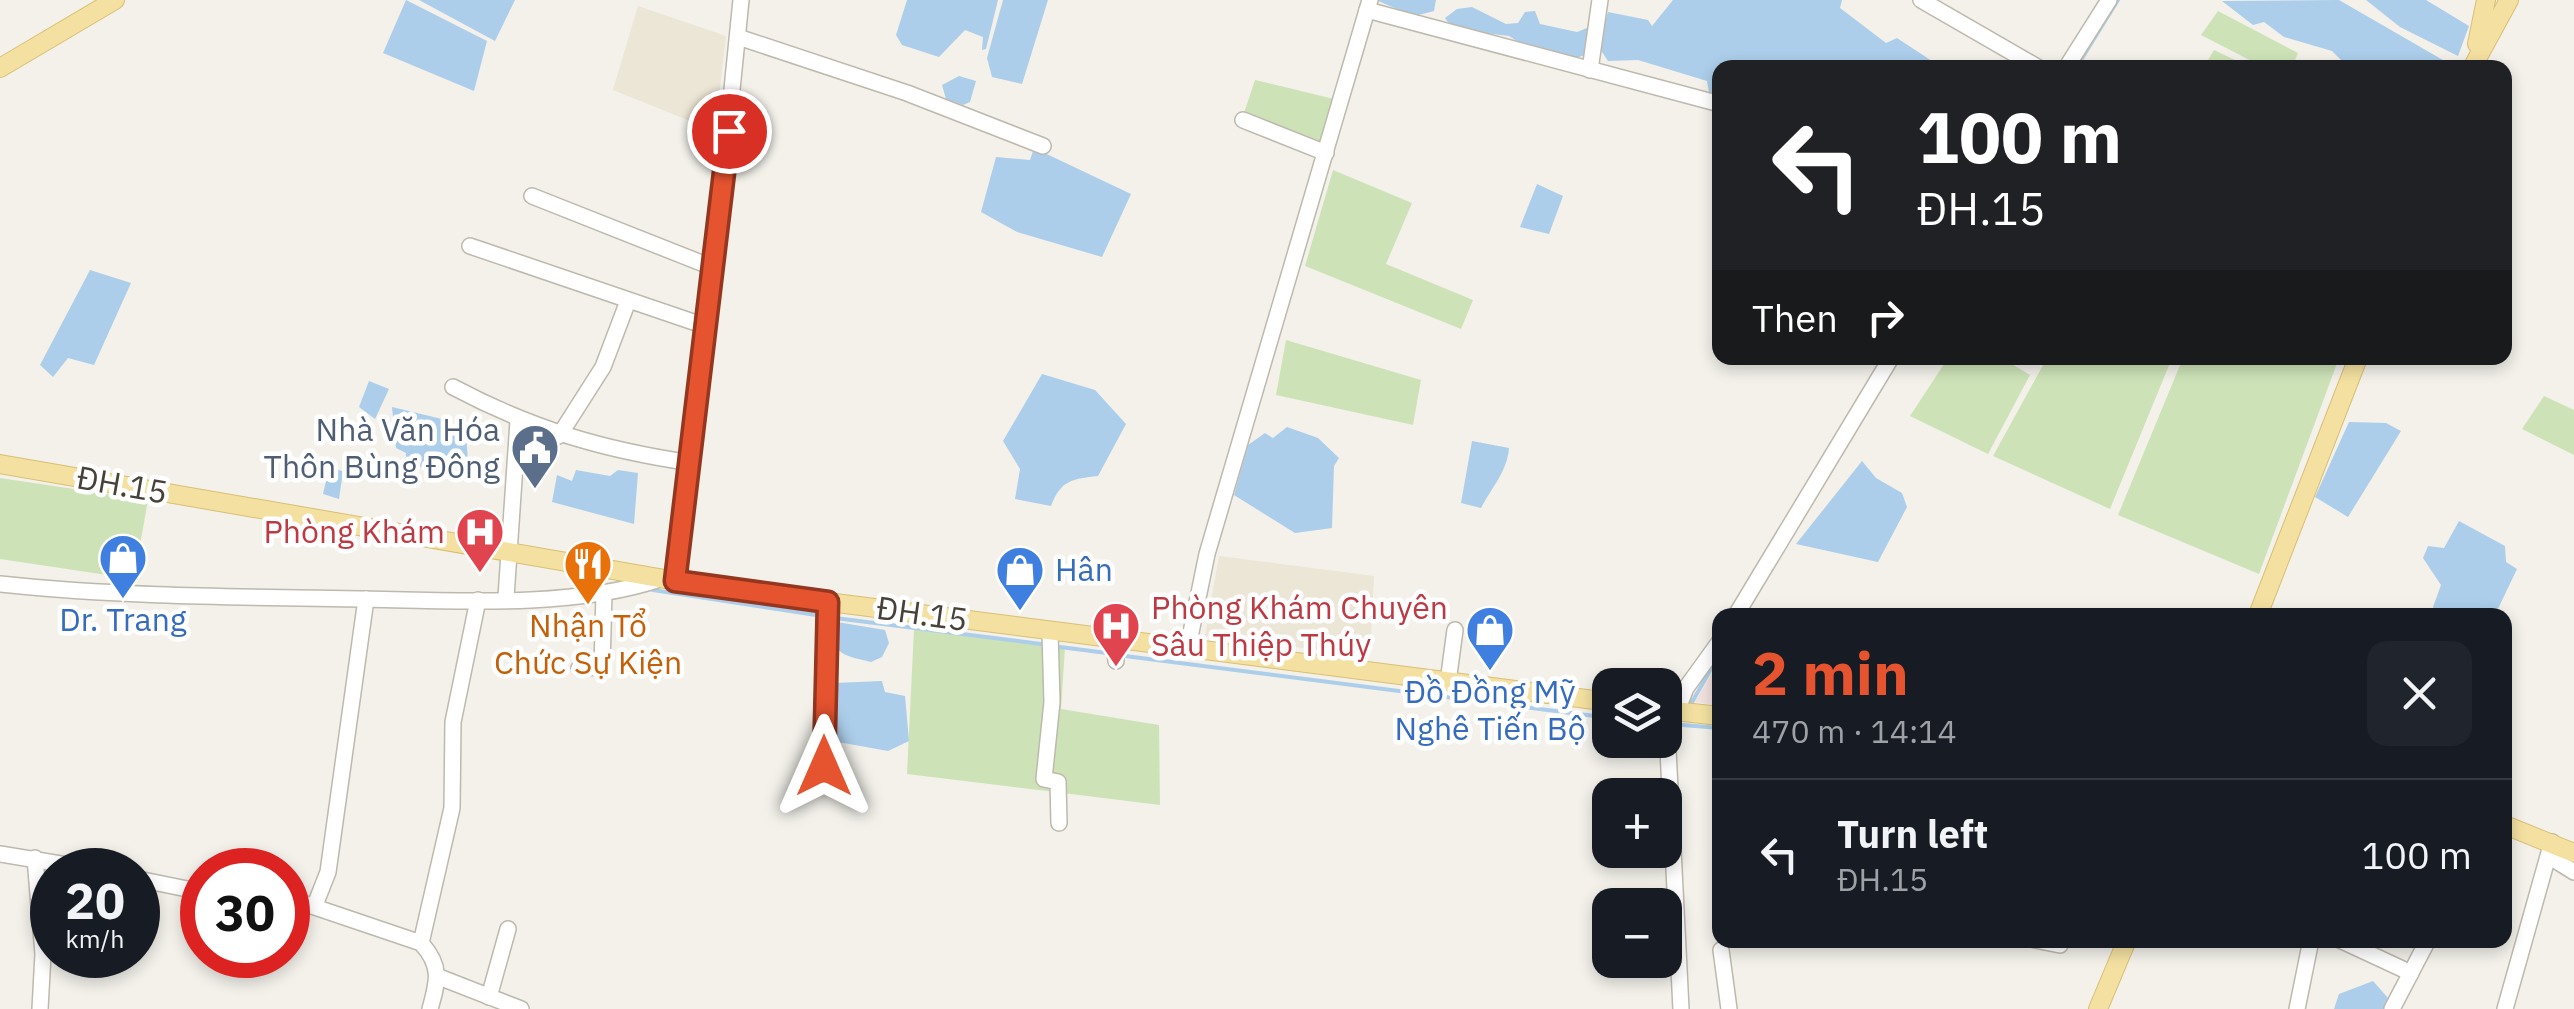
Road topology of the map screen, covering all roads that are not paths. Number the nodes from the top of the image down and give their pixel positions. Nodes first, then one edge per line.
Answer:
1 (114, 0) edge
2 (741, 0) edge
3 (1600, 0) edge
4 (1920, 0) edge
5 (2109, 0) edge
6 (2486, 0) edge
7 (2510, 0) edge
8 (1368, 5) edge
9 (85, 9) edge
10 (738, 37) junction
11 (2025, 60) edge
12 (2071, 60) edge
13 (2474, 60) edge
14 (2476, 60) edge
15 (0, 68) edge
16 (1590, 70) junction
17 (1712, 102) edge
18 (1242, 120) dead end
19 (1043, 146) dead end
20 (1326, 153) junction
21 (532, 196) dead end
22 (470, 246) dead end
23 (714, 268) junction
24 (628, 301) junction
25 (708, 327) junction
26 (1887, 365) edge
27 (2355, 365) edge
28 (453, 387) dead end
29 (518, 421) junction
30 (559, 436) junction
31 (692, 463) junction
32 (0, 464) edge
33 (510, 552) junction
34 (668, 580) junction
35 (0, 584) edge
36 (604, 593) junction
37 (506, 597) junction
38 (366, 599) junction
39 (478, 600) junction
40 (828, 602) junction
41 (1740, 608) edge
42 (2261, 608) edge
43 (1455, 630) dead end
44 (1050, 632) junction
45 (1114, 639) junction
46 (1188, 647) junction
47 (1712, 652) edge
48 (1116, 661) dead end
49 (579, 668) dead end
50 (1448, 682) junction
51 (1682, 693) edge
52 (1592, 700) edge
53 (1682, 712) edge
54 (1712, 715) edge
55 (1671, 758) edge
56 (824, 766) dead end
57 (1059, 823) dead end
58 (2512, 829) edge
59 (2551, 850) junction
60 (2574, 852) edge
61 (0, 854) edge
62 (30, 857) edge
63 (2574, 872) edge
64 (310, 904) edge
65 (316, 905) junction
66 (508, 929) dead end
67 (421, 943) junction
68 (2123, 948) edge
69 (2309, 948) edge
70 (2357, 948) edge
71 (2424, 948) edge
72 (1721, 950) dead end
73 (2411, 973) junction
74 (439, 977) junction
75 (42, 978) edge
76 (489, 997) junction
77 (40, 1009) edge
78 (430, 1009) edge
79 (521, 1009) edge
80 (1681, 1009) edge
81 (1729, 1009) edge
82 (2098, 1009) edge
83 (2297, 1009) edge
84 (2392, 1009) edge
85 (2505, 1009) edge

1 - 9 main road
2 - 10 street
3 - 16 street
4 - 11 street
5 - 12 street
6 - 13 main road
7 - 14 main road
8 - 16 street
8 - 20 street
9 - 15 main road
10 - 19 street
10 - 23 street
16 - 17 street
18 - 20 street
20 - 46 street
21 - 23 street
22 - 24 street
23 - 25 street
24 - 25 street
24 - 30 street
25 - 31 street
26 - 41 street
27 - 42 main road
28 - 29 street
29 - 30 street
29 - 33 street
30 - 31 street
31 - 34 street
32 - 33 main road, ĐH.15 / ĐH.15
33 - 34 main road, ĐH.15 / ĐH.15
33 - 37 street
34 - 36 street
34 - 40 main road, ĐH.15 / ĐH.15
35 - 38 street
36 - 37 street
36 - 49 street
37 - 39 street
38 - 39 street
38 - 65 street
39 - 67 street
40 - 44 main road, ĐH.15 / ĐH.15
40 - 56 street
43 - 50 street
44 - 45 main road, ĐH.15 / ĐH.15
44 - 57 street
45 - 46 main road, ĐH.15 / ĐH.15
45 - 48 street
46 - 50 main road, ĐH.15 / ĐH.15
47 - 51 street
50 - 52 main road, ĐH.15 / ĐH.15
53 - 54 main road
55 - 80 street
58 - 59 main road
59 - 60 main road
59 - 63 street
59 - 85 street
61 - 62 street
64 - 65 street
65 - 67 street
66 - 76 street
67 - 74 street
68 - 82 main road
69 - 83 street
70 - 73 street
71 - 73 street
72 - 81 street
73 - 84 street
74 - 76 street
74 - 78 street
75 - 77 street
76 - 79 street

